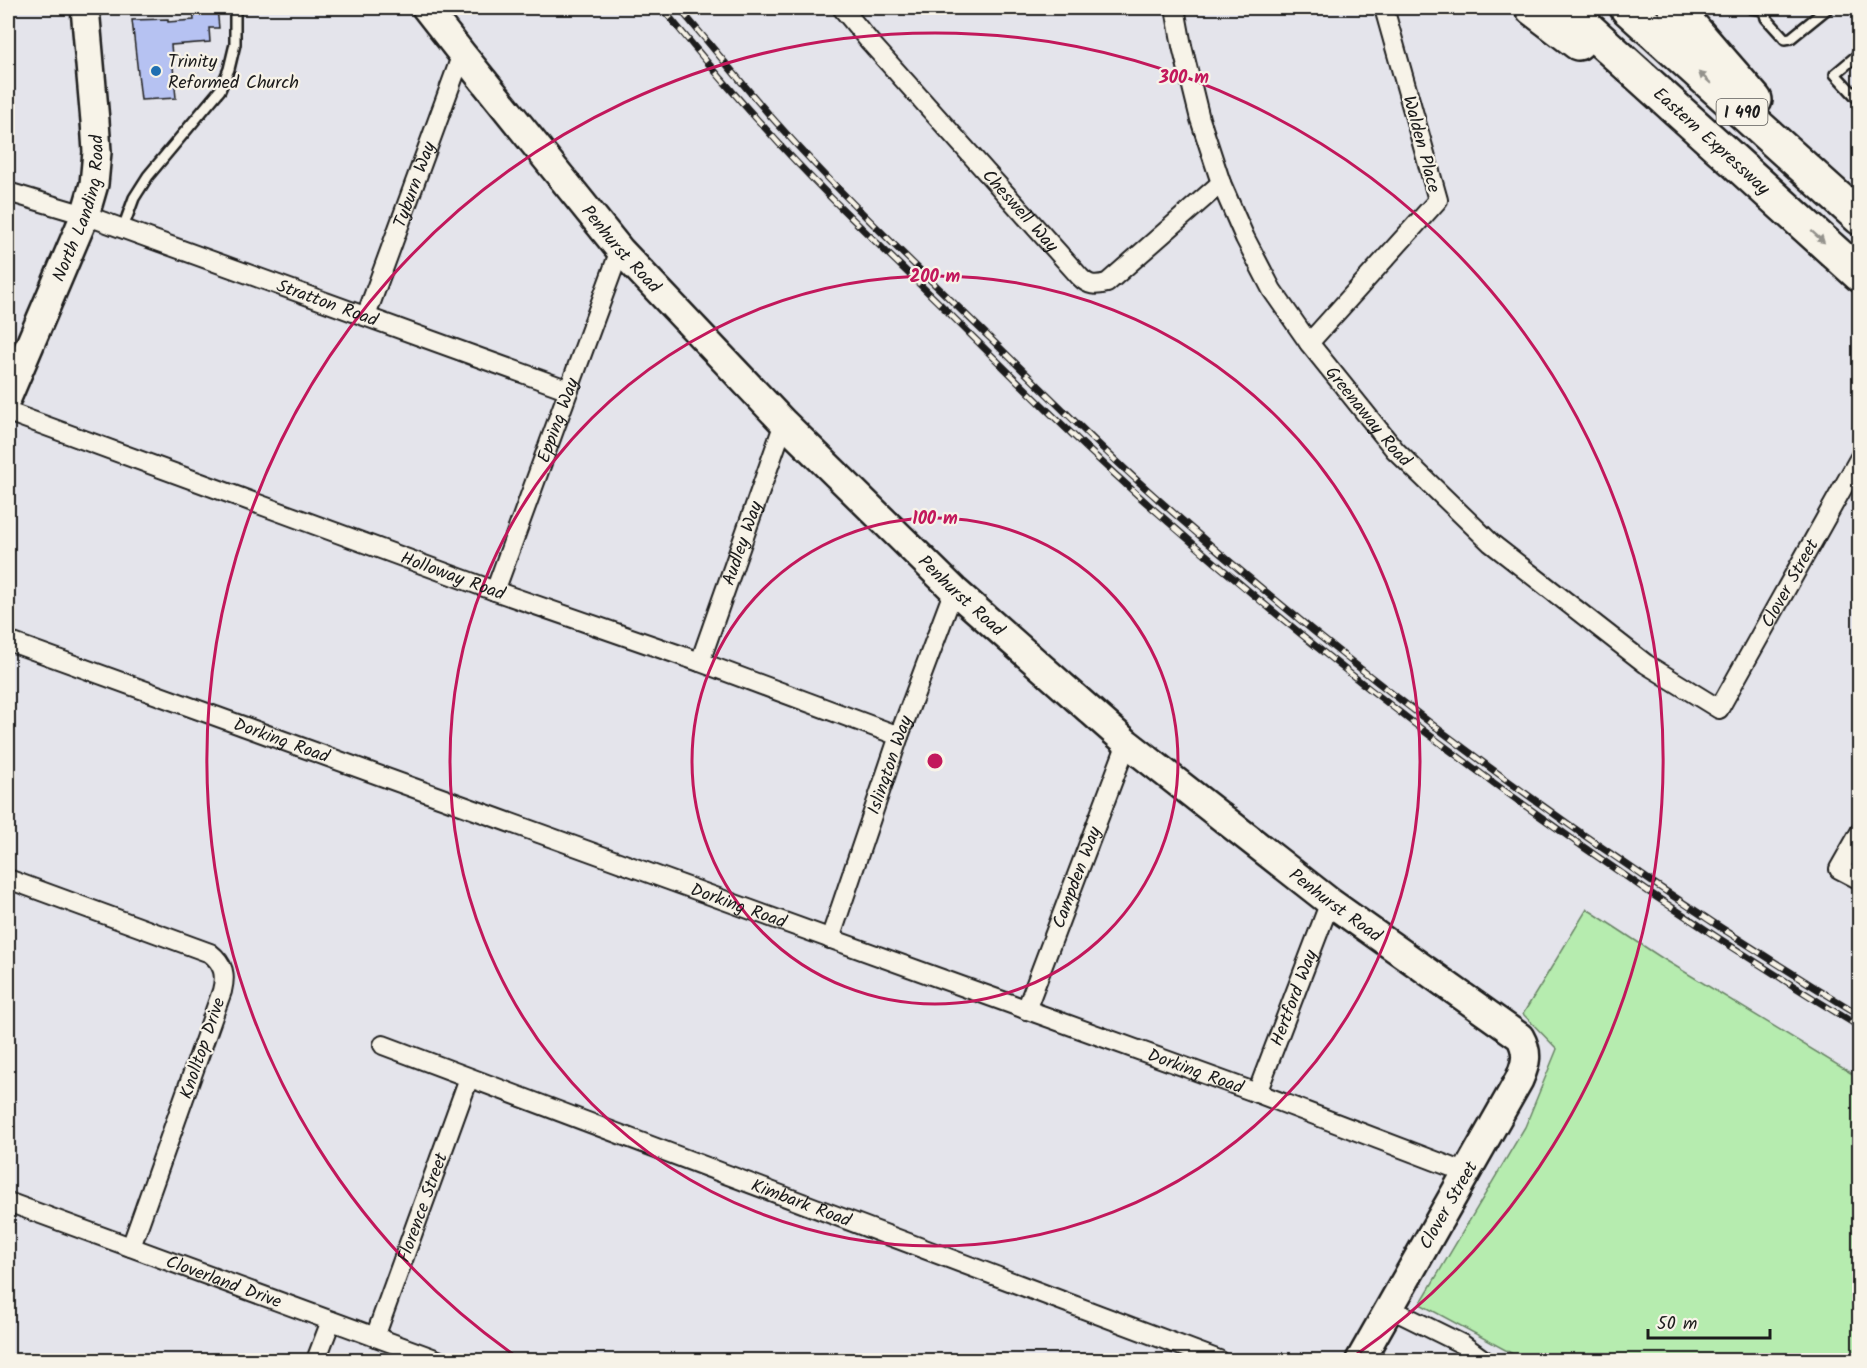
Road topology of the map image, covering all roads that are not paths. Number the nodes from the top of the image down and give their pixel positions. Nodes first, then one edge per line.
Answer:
1 (85, 8) edge
2 (236, 8) edge
3 (426, 8) edge
4 (842, 8) edge
5 (1175, 8) edge
6 (1384, 8) edge
7 (1532, 8) edge
8 (1565, 8) edge
9 (1627, 8) edge
10 (1675, 8) edge
11 (1750, 8) edge
12 (1828, 8) edge
13 (1765, 9) edge
14 (1860, 53) edge
15 (462, 54) junction
16 (1860, 101) edge
17 (1221, 183) junction
18 (8, 192) edge
19 (1777, 200) junction
20 (85, 215) junction
21 (1858, 217) edge
22 (123, 228) junction
23 (620, 250) junction
24 (1860, 275) edge
25 (366, 316) junction
26 (1309, 343) junction
27 (569, 390) junction
28 (8, 396) edge
29 (8, 412) edge
30 (784, 423) junction
31 (1860, 458) edge
32 (954, 590) junction
33 (495, 591) junction
34 (8, 641) edge
35 (700, 662) junction
36 (1719, 709) joint
37 (899, 736) junction
38 (1127, 743) junction
39 (1860, 832) edge
40 (8, 879) edge
41 (1860, 880) edge
42 (1330, 902) junction
43 (830, 939) junction
44 (1026, 1010) junction
45 (383, 1045) dead end
46 (1526, 1047) joint
47 (469, 1078) junction
48 (1257, 1093) junction
49 (1467, 1173) junction
50 (8, 1202) edge
51 (131, 1247) junction
52 (1389, 1308) junction
53 (331, 1321) junction
54 (375, 1337) junction
55 (316, 1360) edge
56 (438, 1360) edge
57 (1219, 1360) edge
58 (1360, 1360) edge
59 (1484, 1360) edge

1 - 20 street, North Landing Road
2 - 22 lane
3 - 15 street, Penhurst Road
4 - 17 street, Cheswell Way
5 - 17 street, Greenaway Road
6 - 26 street, Walden Place
7 - 19 highway
8 - 19 highway, Eastern Expressway / I 490
21 -> 9 highway, I 490
10 - 21 highway
11 - 13 lane
12 - 13 lane
14 - 16 lane
15 - 23 street, Penhurst Road
15 - 25 street, Tyburn Way
17 - 26 street, Greenaway Road
18 - 20 street, Stratton Road
19 -> 24 highway, Eastern Expressway / I 490
20 - 22 street, Stratton Road
20 - 28 street, North Landing Road
22 - 25 street, Stratton Road
23 - 27 street, Epping Way
23 - 30 street, Penhurst Road
25 - 27 street, Stratton Road
26 - 36 street, Greenaway Road
27 - 33 street, Epping Way
29 - 33 street, Holloway Road
30 - 32 street, Penhurst Road
30 - 35 street, Audley Way
31 - 36 street, Clover Street
32 - 37 street, Islington Way
32 - 38 street, Penhurst Road
33 - 35 street, Holloway Road
34 - 43 street, Dorking Road
35 - 37 street, Holloway Road
37 - 43 street, Islington Way
38 - 42 street, Penhurst Road
38 - 44 street, Campden Way
39 - 41 street
40 - 51 street, Knolltop Drive
42 - 46 street, Penhurst Road
42 - 48 street, Hertford Way
43 - 44 street, Dorking Road
44 - 48 street, Dorking Road
45 - 47 street, Kimbark Road
46 - 49 street, Clover Street
47 - 54 street, Florence Street
47 - 57 street, Kimbark Road
48 - 49 street, Dorking Road
49 - 52 street, Clover Street
50 - 51 street, Cloverland Drive
51 - 53 street, Cloverland Drive
52 - 58 street, Clover Street
52 - 59 street
53 - 54 street, Cloverland Drive
53 - 55 street
54 - 56 street, Cloverland Drive

